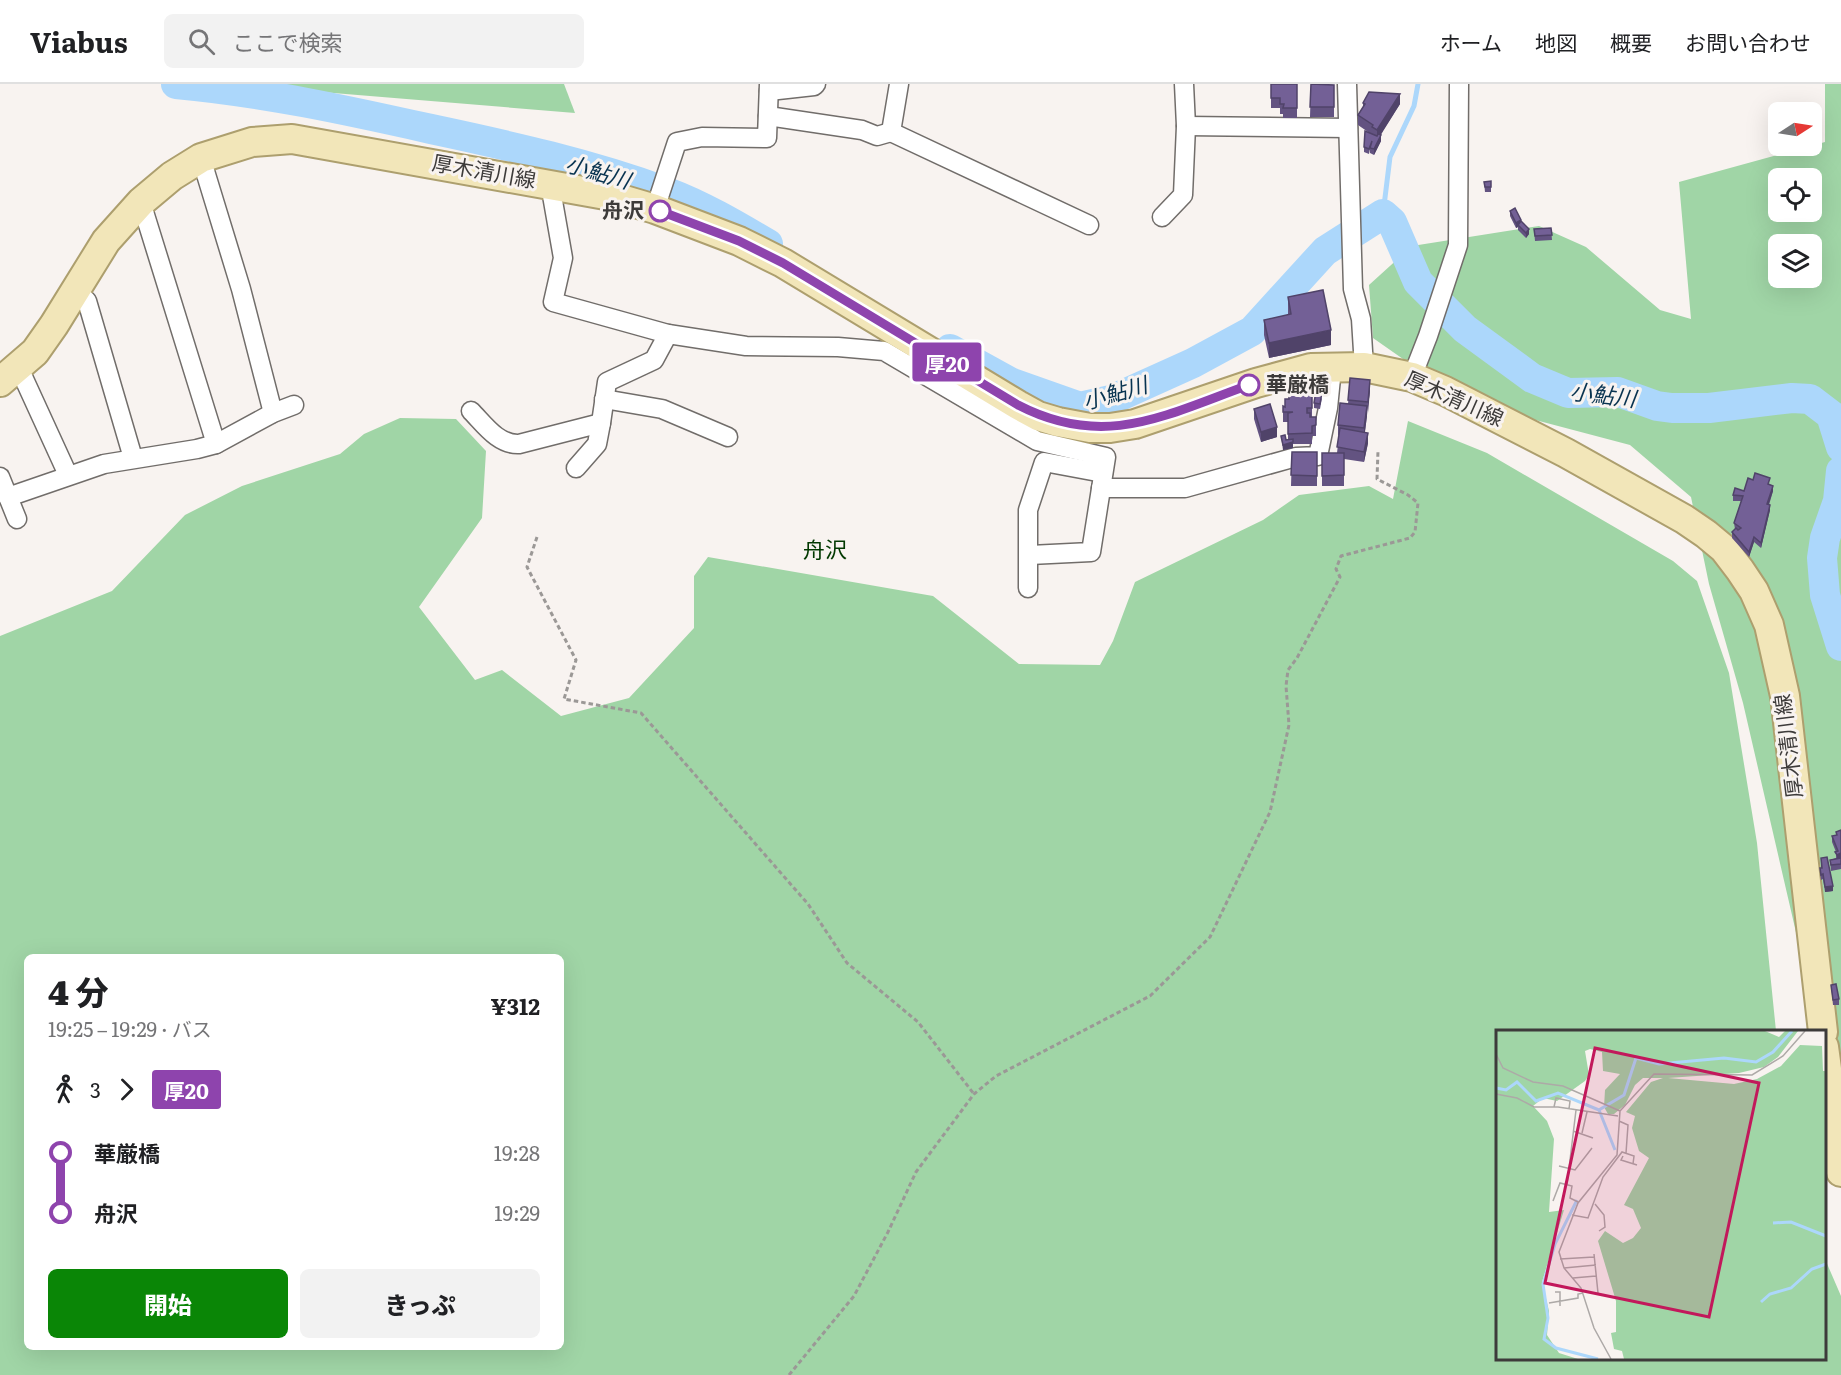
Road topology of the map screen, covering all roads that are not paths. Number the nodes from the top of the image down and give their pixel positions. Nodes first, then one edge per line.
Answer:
1 (816, 84) edge
2 (898, 84) edge
3 (1184, 84) edge
4 (1347, 84) edge
5 (1459, 84) edge
6 (769, 88) edge
7 (768, 116) junction
8 (1186, 126) junction
9 (1348, 128) junction
10 (891, 132) junction
11 (201, 158) junction
12 (550, 184) junction
13 (141, 202) junction
14 (657, 203) junction
15 (1162, 217) dead end
16 (1089, 225) dead end
17 (76, 291) junction
18 (668, 334) junction
19 (1332, 368) junction
20 (1364, 368) junction
21 (10, 375) edge
22 (1412, 377) junction
23 (604, 399) junction
24 (294, 405) dead end
25 (471, 411) dead end
26 (273, 412) junction
27 (1012, 414) junction
28 (601, 423) junction
29 (728, 437) dead end
30 (216, 444) junction
31 (133, 458) junction
32 (576, 468) dead end
33 (68, 475) junction
34 (0, 477) edge
35 (1102, 480) junction
36 (8, 498) junction
37 (17, 519) dead end
38 (1030, 555) junction
39 (1028, 588) dead end
40 (1822, 1030) edge
41 (1826, 1062) edge
42 (1841, 1172) edge

1 - 6 street
2 - 10 street
3 - 8 street
4 - 9 street
5 - 22 street
6 - 7 street
7 - 10 street
7 - 14 street
8 - 9 street
8 - 15 street
9 - 20 street
10 - 16 street
11 - 12 main road, 厚木清川線
11 - 13 main road, 厚木清川線
11 - 26 street
12 - 14 main road, 厚木清川線
12 - 18 street
13 - 17 main road, 厚木清川線
13 - 30 street
14 - 27 main road, 厚木清川線
17 - 21 main road, 厚木清川線
17 - 31 street
18 - 23 street
18 - 27 street
19 - 20 main road, 厚木清川線
19 - 27 main road, 厚木清川線
19 - 35 street
20 - 22 main road, 厚木清川線
21 - 33 street
22 - 40 main road, 厚木清川線
23 - 28 street
23 - 29 street
24 - 26 street
25 - 28 street
26 - 30 street
27 - 35 street
28 - 32 street
30 - 31 street
31 - 33 street
33 - 36 street
34 - 36 street
35 - 38 street
35 - 38 street
36 - 37 street
38 - 39 street
41 - 42 main road

